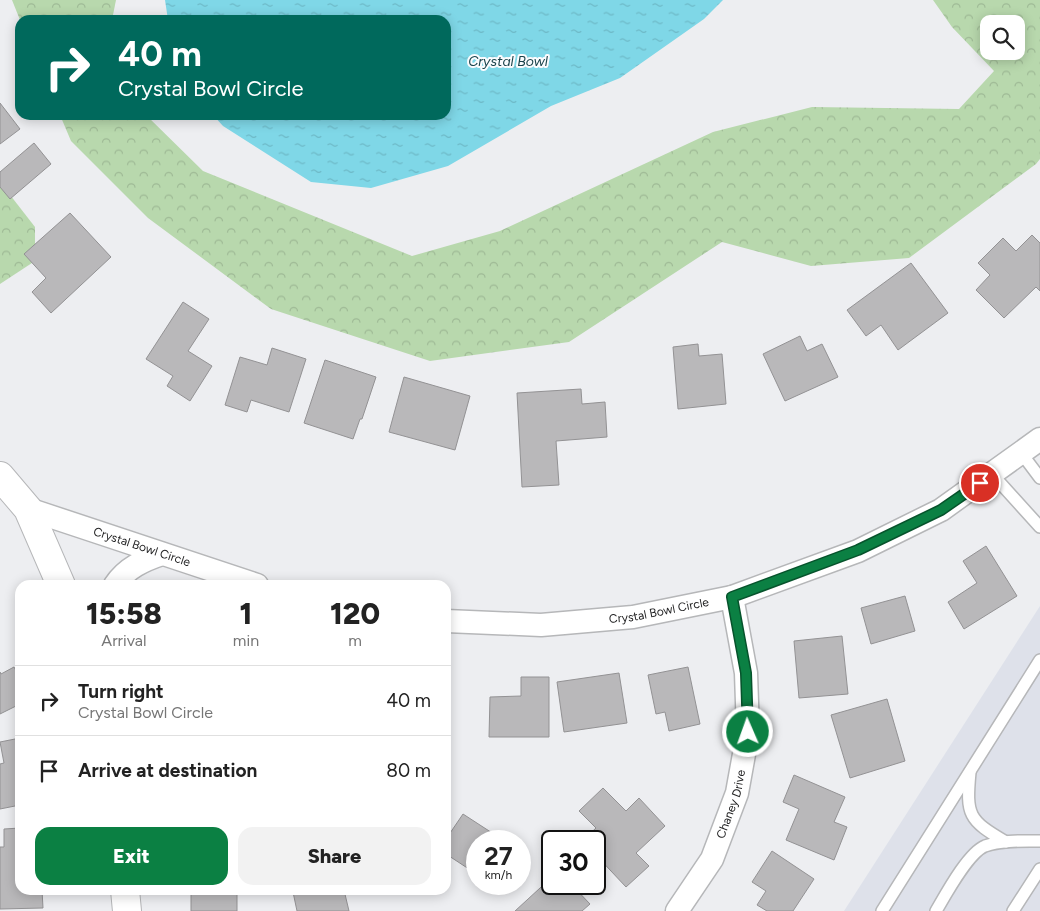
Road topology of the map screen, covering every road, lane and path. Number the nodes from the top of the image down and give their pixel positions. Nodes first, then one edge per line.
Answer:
1 (1040, 439) edge
2 (1022, 454) junction
3 (992, 474) junction
4 (0, 476) edge
5 (1040, 478) edge
6 (28, 509) junction
7 (1040, 526) edge
8 (162, 554) junction
9 (59, 580) edge
10 (118, 580) edge
11 (241, 580) edge
12 (732, 597) junction
13 (451, 621) edge
14 (1040, 660) edge
15 (970, 770) junction
16 (1040, 840) edge
17 (1006, 842) junction
18 (1040, 869) edge
19 (125, 895) edge
20 (127, 911) edge
21 (677, 911) edge
22 (882, 911) edge
23 (936, 911) edge
24 (1013, 911) edge

1 - 2 street, Crystal Bowl Circle
2 - 3 street, Crystal Bowl Circle
2 - 5 lane
3 - 7 lane
3 - 12 street, Crystal Bowl Circle
4 - 6 street
6 - 8 street, Crystal Bowl Circle
6 - 9 street
8 - 10 street
8 - 11 street, Crystal Bowl Circle
12 - 13 street, Crystal Bowl Circle
12 - 21 street, Chaney Drive
14 - 15 lane
15 - 17 lane
15 - 22 lane
16 - 17 lane
17 - 23 lane
18 - 24 lane
19 - 20 street

